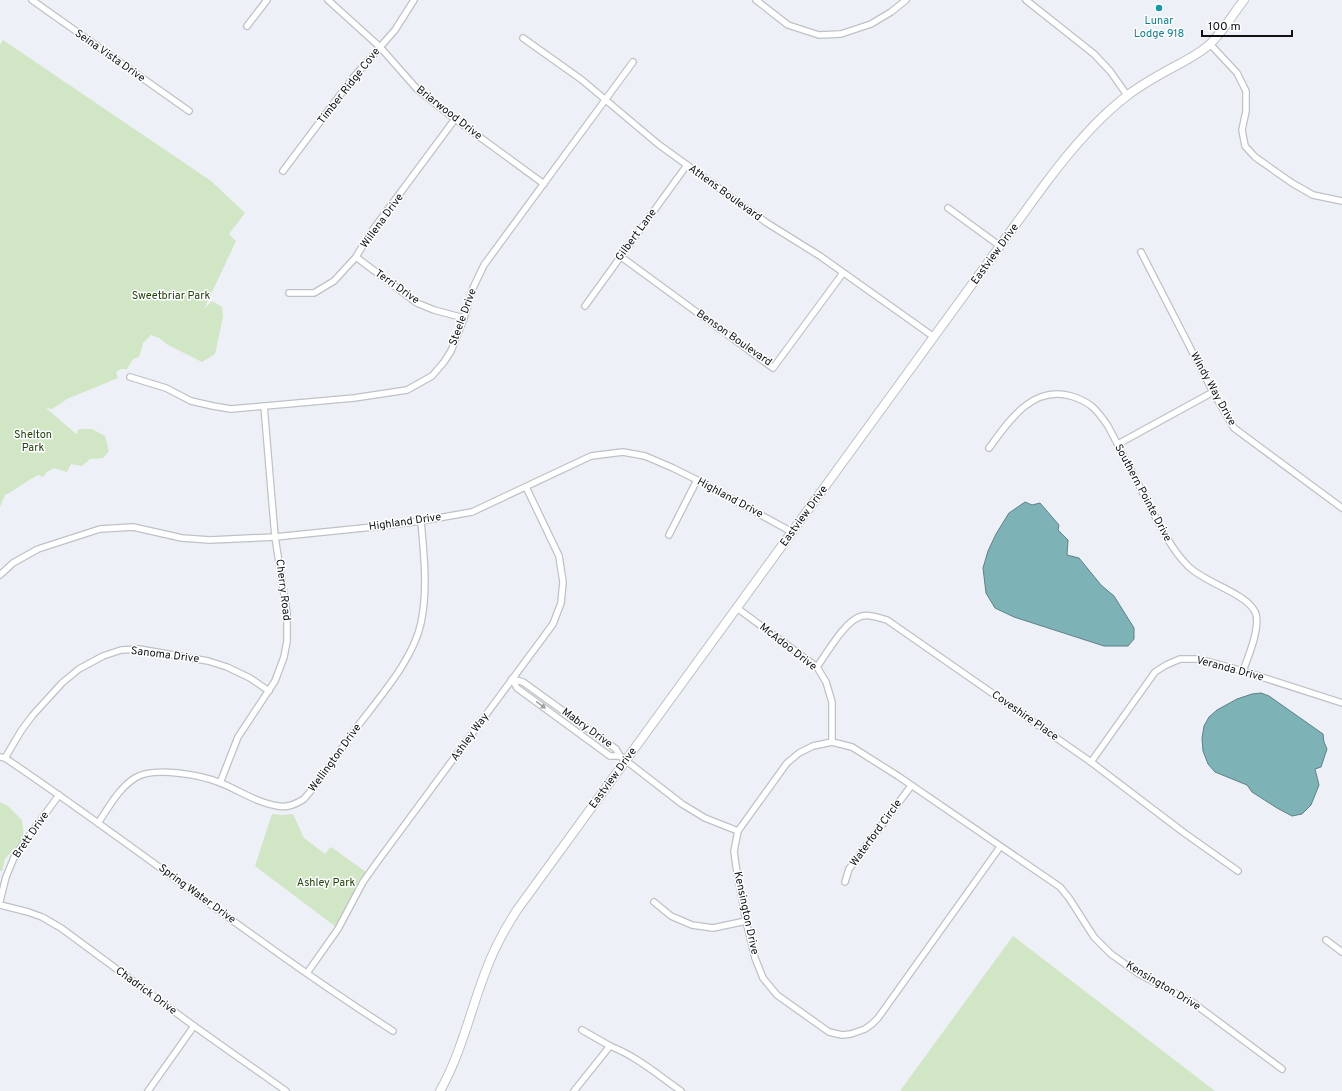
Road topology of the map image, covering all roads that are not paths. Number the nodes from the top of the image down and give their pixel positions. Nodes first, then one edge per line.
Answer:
1 (32, 0) edge
2 (267, 0) edge
3 (328, 0) edge
4 (414, 0) edge
5 (756, 0) edge
6 (906, 0) edge
7 (1026, 0) edge
8 (1244, 0) edge
9 (247, 26) dead end
10 (523, 38) dead end
11 (1210, 44) junction
12 (380, 47) junction
13 (633, 62) dead end
14 (1127, 95) junction
15 (605, 100) junction
16 (189, 111) dead end
17 (455, 119) junction
18 (687, 165) junction
19 (283, 171) dead end
20 (544, 184) junction
21 (1342, 201) edge
22 (948, 208) dead end
23 (1000, 246) junction
24 (1140, 252) dead end
25 (620, 256) junction
26 (356, 257) junction
27 (843, 273) junction
28 (289, 293) dead end
29 (585, 306) dead end
30 (464, 318) junction
31 (934, 337) junction
32 (130, 377) dead end
33 (1213, 392) junction
34 (264, 406) junction
35 (1118, 444) junction
36 (990, 448) dead end
37 (697, 480) junction
38 (526, 487) junction
39 (1342, 508) edge
40 (421, 521) junction
41 (792, 532) junction
42 (669, 534) dead end
43 (276, 537) junction
44 (0, 575) edge
45 (737, 608) junction
46 (817, 667) junction
47 (1243, 671) junction
48 (512, 679) junction
49 (269, 691) junction
50 (1342, 703) edge
51 (832, 742) junction
52 (2, 758) edge
53 (623, 758) junction
54 (1091, 762) junction
55 (220, 782) junction
56 (911, 786) junction
57 (59, 795) junction
58 (98, 823) junction
59 (738, 831) junction
60 (1000, 847) junction
61 (1238, 871) dead end
62 (845, 882) dead end
63 (0, 901) edge
64 (654, 902) dead end
65 (0, 905) edge
66 (746, 921) junction
67 (1326, 940) dead end
68 (1342, 952) edge
69 (306, 973) junction
70 (194, 1026) junction
71 (582, 1030) dead end
72 (393, 1031) dead end
73 (610, 1046) junction
74 (1282, 1069) dead end
75 (148, 1091) edge
76 (286, 1091) edge
77 (440, 1091) edge
78 (574, 1091) edge
79 (681, 1091) edge

1 - 16 street, Seina Vista Drive
2 - 9 street
3 - 12 street, Briarwood Drive
4 - 12 street, Timber Ridge Cove
5 - 6 street
7 - 14 street
8 - 11 street, Eastview Drive
10 - 15 street, Athens Boulevard
11 - 14 street, Eastview Drive
11 - 21 street
12 - 17 street, Briarwood Drive
12 - 19 street, Timber Ridge Cove
13 - 15 street, Steele Drive
14 - 23 street, Eastview Drive
15 - 18 street, Athens Boulevard
15 - 20 street, Steele Drive
17 - 20 street, Briarwood Drive
17 - 26 street, Willena Drive
18 - 25 street, Gilbert Lane
18 - 27 street, Athens Boulevard
20 - 30 street, Steele Drive
22 - 23 street
23 - 31 street, Eastview Drive
24 - 33 street, Windy Way Drive
25 - 27 street, Benson Boulevard
25 - 29 street, Gilbert Lane
26 - 28 street, Willena Drive
26 - 30 street, Terri Drive
27 - 31 street, Athens Boulevard
30 - 34 street, Steele Drive
31 - 41 street, Eastview Drive
32 - 34 street, Steele Drive
33 - 35 street
33 - 39 street, Windy Way Drive
34 - 43 street, Cherry Road
35 - 36 street, Southern Pointe Drive
35 - 47 street, Southern Pointe Drive
37 - 38 street, Highland Drive
37 - 41 street, Highland Drive
37 - 42 street
38 - 40 street, Highland Drive
38 - 48 street, Ashley Way
40 - 43 street, Highland Drive
40 - 55 street, Wellington Drive
41 - 45 street, Eastview Drive
43 - 44 street, Highland Drive
43 - 49 street, Cherry Road
45 - 46 street, McAdoo Drive
45 - 53 street, Eastview Drive
46 - 51 street, McAdoo Drive
46 - 54 street, Coveshire Place
47 - 50 street, Veranda Drive
47 - 54 street, Veranda Drive
48 - 53 street, Mabry Drive
48 -> 53 street
48 - 69 street, Ashley Way
49 - 52 street, Sanoma Drive
49 - 55 street, Cherry Road
51 - 56 street, Kensington Drive
51 - 59 street, Kensington Drive
52 - 57 street, Spring Water Drive
53 - 59 street, Mabry Drive
53 - 77 street, Eastview Drive
54 - 61 street, Coveshire Place
55 - 58 street, Wellington Drive
56 - 60 street, Kensington Drive
56 - 62 street, Waterford Circle
57 - 58 street, Spring Water Drive
57 - 63 street, Brett Drive
58 - 69 street, Spring Water Drive
59 - 66 street, Kensington Drive
60 - 66 street, Kensington Drive
60 - 74 street, Kensington Drive
64 - 66 street
65 - 70 street, Chadrick Drive
67 - 68 street
69 - 72 street, Spring Water Drive
70 - 75 street
70 - 76 street, Chadrick Drive
71 - 73 street
73 - 78 street
73 - 79 street

